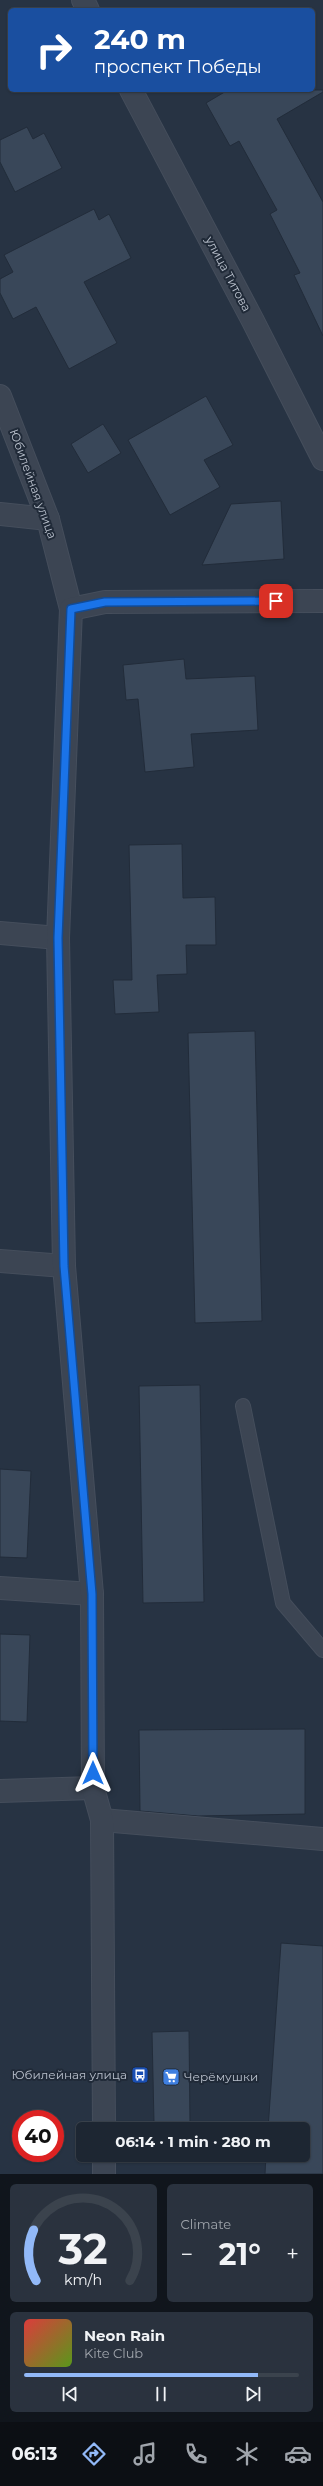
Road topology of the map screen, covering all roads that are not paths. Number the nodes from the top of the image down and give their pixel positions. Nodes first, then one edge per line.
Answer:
1 (131, 92) edge
2 (0, 396) edge
3 (323, 459) edge
4 (0, 514) edge
5 (48, 519) junction
6 (323, 601) edge
7 (71, 609) junction
8 (0, 933) edge
9 (58, 938) junction
10 (0, 1261) edge
11 (64, 1266) junction
12 (243, 1406) dead end
13 (0, 1588) edge
14 (92, 1594) junction
15 (323, 1650) edge
16 (93, 1788) junction
17 (0, 1791) edge
18 (102, 1820) junction
19 (323, 1839) edge
20 (104, 2122) edge
21 (104, 2162) edge
22 (104, 2174) edge

1 - 3 street, улица Титова
2 - 5 street, Юбилейная улица
4 - 5 street
5 - 7 street, Юбилейная улица
6 - 7 street
7 - 9 street, Юбилейная улица
8 - 9 street
9 - 11 street, Юбилейная улица
10 - 11 street
11 - 14 street, Юбилейная улица
12 - 15 lane
13 - 14 street
14 - 16 street, Юбилейная улица
16 - 17 street
16 - 18 street, Юбилейная улица
18 - 19 street
18 - 20 street, Юбилейная улица
21 - 22 street

